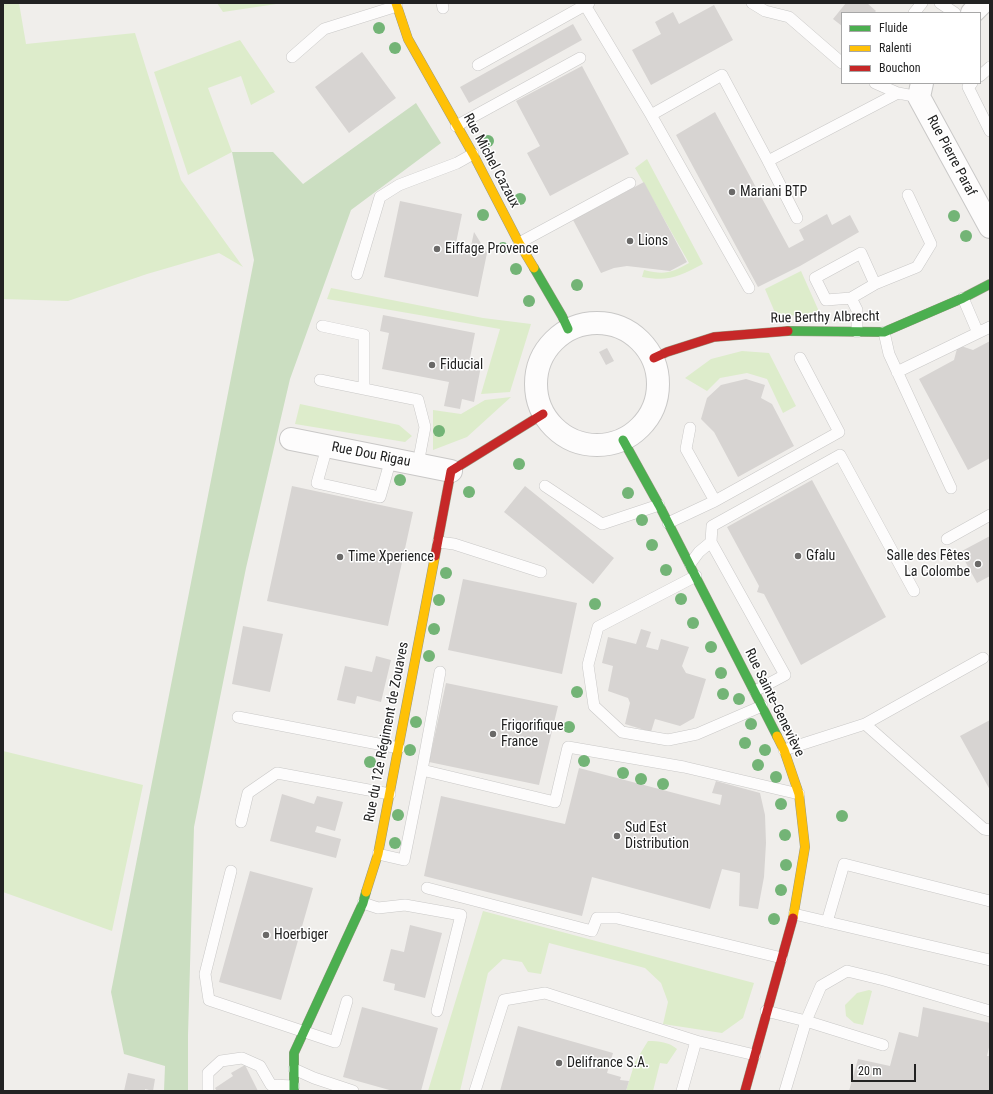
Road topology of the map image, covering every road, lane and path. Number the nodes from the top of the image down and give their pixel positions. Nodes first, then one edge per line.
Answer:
1 (752, 3) edge
2 (922, 3) edge
3 (940, 3) edge
4 (587, 4) edge
5 (396, 5) edge
6 (915, 12) edge
7 (954, 12) edge
8 (292, 57) dead end
9 (580, 58) dead end
10 (841, 62) edge
11 (478, 66) dead end
12 (990, 67) edge
13 (981, 75) edge
14 (880, 84) edge
15 (971, 84) edge
16 (914, 91) edge
17 (651, 115) junction
18 (456, 126) junction
19 (990, 132) edge
20 (473, 154) junction
21 (768, 161) junction
22 (630, 183) dead end
23 (908, 195) dead end
24 (797, 218) dead end
25 (990, 227) edge
26 (519, 243) junction
27 (357, 274) dead end
28 (875, 284) junction
29 (990, 284) edge
30 (749, 288) dead end
31 (851, 298) junction
32 (963, 298) junction
33 (322, 326) dead end
34 (990, 327) edge
35 (568, 329) junction
36 (857, 332) junction
37 (884, 332) junction
38 (978, 333) junction
39 (654, 358) junction
40 (800, 358) dead end
41 (897, 372) junction
42 (320, 380) dead end
43 (364, 389) junction
44 (543, 414) junction
45 (690, 428) dead end
46 (291, 439) dead end
47 (623, 440) junction
48 (327, 447) junction
49 (390, 459) junction
50 (418, 464) junction
51 (451, 471) junction
52 (545, 486) dead end
53 (951, 488) dead end
54 (715, 501) junction
55 (659, 505) junction
56 (990, 515) edge
57 (668, 523) junction
58 (947, 539) dead end
59 (438, 542) junction
60 (711, 542) junction
61 (690, 564) junction
62 (541, 572) dead end
63 (696, 576) junction
64 (914, 591) dead end
65 (984, 658) dead end
66 (440, 672) dead end
67 (755, 691) junction
68 (762, 706) junction
69 (238, 717) dead end
70 (866, 724) junction
71 (399, 748) junction
72 (784, 750) junction
73 (422, 770) junction
74 (390, 794) junction
75 (799, 794) junction
76 (240, 822) dead end
77 (990, 830) edge
78 (378, 854) junction
79 (231, 870) dead end
80 (427, 888) dead end
81 (990, 902) edge
82 (363, 903) junction
83 (794, 914) junction
84 (827, 922) junction
85 (782, 958) junction
86 (990, 960) edge
87 (347, 1001) dead end
88 (438, 1011) dead end
89 (766, 1011) junction
90 (990, 1011) edge
91 (806, 1021) junction
92 (304, 1032) junction
93 (696, 1041) junction
94 (883, 1045) dead end
95 (755, 1055) junction
96 (294, 1069) junction
97 (294, 1089) edge
98 (208, 1091) edge
99 (353, 1091) edge
100 (475, 1091) edge
101 (682, 1091) edge
102 (745, 1091) edge
103 (785, 1091) edge

1 - 10 lane
2 - 6 lane
3 - 7 lane
4 - 11 lane
4 - 17 lane
5 - 8 lane
5 - 18 street, Rue Michel Cazaux
9 - 18 lane
12 - 13 lane
14 - 16 lane
15 - 19 lane
16 - 21 lane
16 - 25 street, Rue Pierre Paraf
17 - 21 lane
17 - 30 lane
18 - 20 street, Rue Michel Cazaux
20 - 26 street, Rue Michel Cazaux
20 - 27 lane
21 - 24 lane
22 - 26 lane
23 - 28 lane
26 - 35 street, Rue Michel Cazaux
28 - 31 lane
28 - 31 lane
29 - 32 street, Rue Berthy Albrecht
31 - 36 lane
32 - 37 street, Rue Berthy Albrecht
32 - 38 lane
33 - 43 lane
34 - 38 lane
35 - 39 street
35 - 44 street
36 - 37 street, Rue Berthy Albrecht
36 - 39 street, Rue Berthy Albrecht
37 - 41 lane
38 - 41 lane
39 - 47 street
40 - 54 lane
41 - 53 lane
42 - 43 lane
43 - 50 lane
44 - 47 street
44 - 51 street
45 - 54 lane
46 - 48 street, Rue Dou Rigau
47 - 55 street, Rue Sainte-Geneviève
48 - 49 street, Rue Dou Rigau
48 - 49 lane
49 - 50 street, Rue Dou Rigau
50 - 51 street, Rue Dou Rigau
51 - 59 street, Rue du 12e Régiment de Zouaves
52 - 55 lane
54 - 57 lane
55 - 57 street, Rue Sainte-Geneviève
56 - 58 lane
57 - 61 street, Rue Sainte-Geneviève
59 - 62 lane
59 - 71 street, Rue du 12e Régiment de Zouaves
60 - 61 lane
60 - 64 lane
60 - 67 lane
61 - 63 street, Rue Sainte-Geneviève
63 - 67 street, Rue Sainte-Geneviève
63 - 68 lane
65 - 70 lane
66 - 73 lane
67 - 68 street, Rue Sainte-Geneviève
68 - 72 street, Rue Sainte-Geneviève
69 - 71 lane
70 - 72 lane
70 - 77 lane
71 - 74 street, Rue du 12e Régiment de Zouaves
72 - 75 street, Rue Sainte-Geneviève
73 - 75 lane
73 - 78 lane
74 - 76 lane
74 - 78 street, Rue du 12e Régiment de Zouaves
75 - 83 street, Rue Sainte-Geneviève
78 - 82 street, Rue du 12e Régiment de Zouaves
79 - 92 lane
80 - 85 lane
81 - 84 lane
82 - 88 lane
82 - 92 street, Rue du 12e Régiment de Zouaves
83 - 84 lane
83 - 85 street, Rue Sainte-Geneviève
84 - 86 lane
85 - 89 street, Rue Sainte-Geneviève
87 - 92 lane
89 - 91 lane
89 - 95 street, Rue Sainte-Geneviève
90 - 91 lane
91 - 94 lane
91 - 103 lane
92 - 96 street, Rue du 12e Régiment de Zouaves
93 - 95 lane
93 - 100 lane
93 - 101 lane
95 - 102 street, Rue Sainte-Geneviève
96 - 97 street, Rue du 12e Régiment de Zouaves
96 - 99 lane
97 - 98 lane

